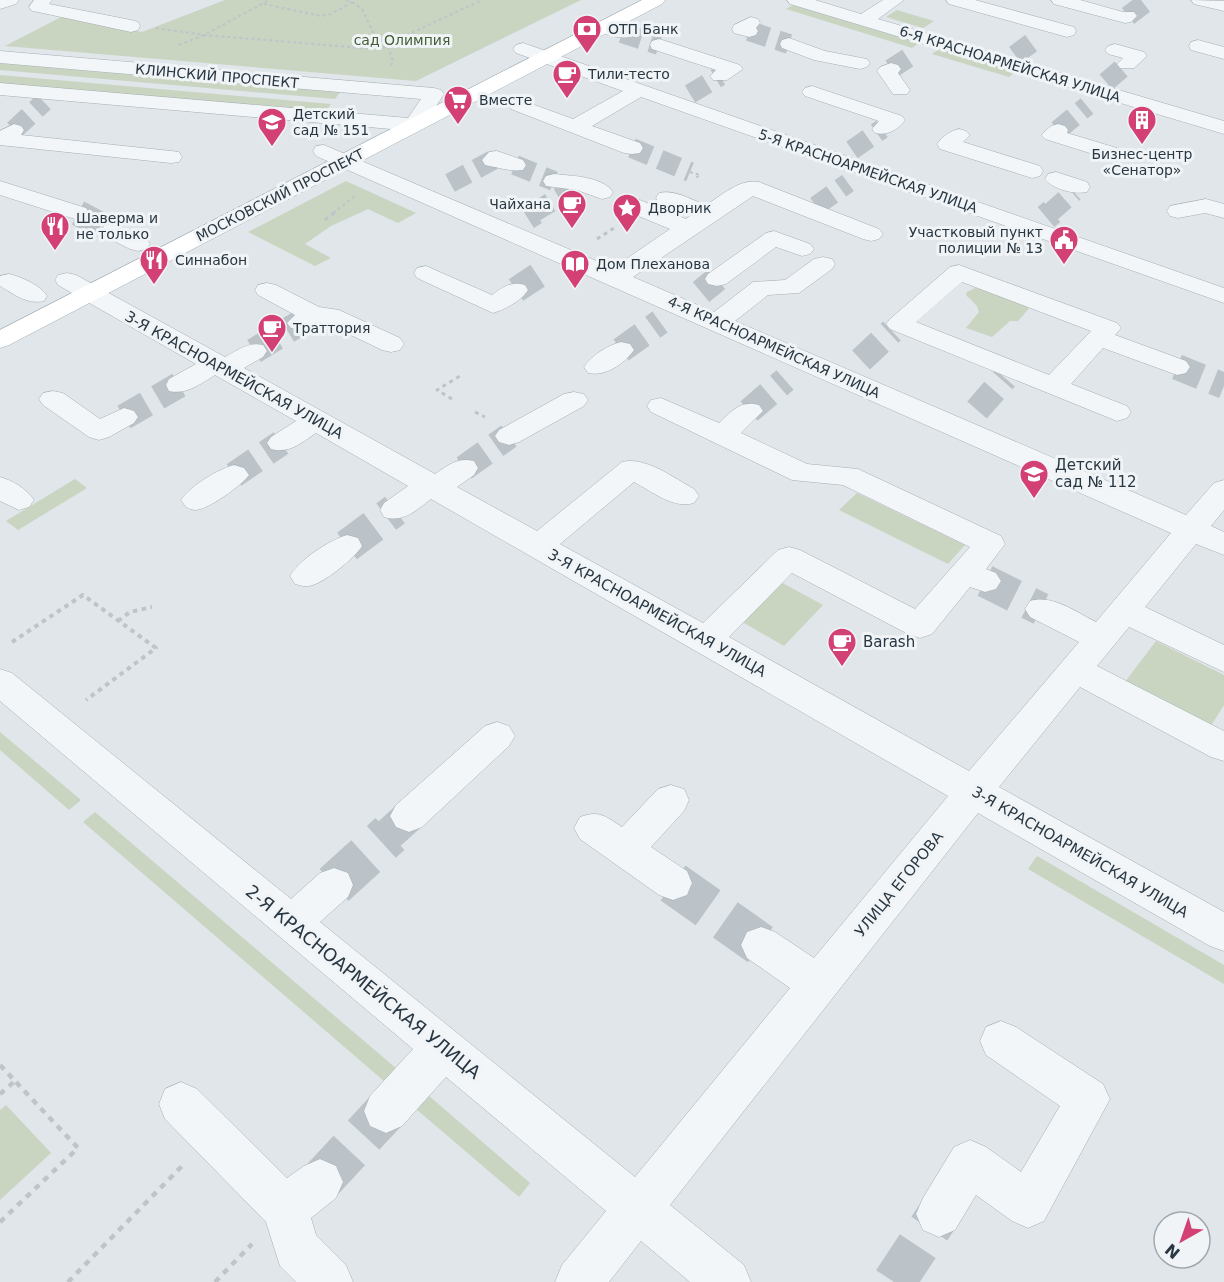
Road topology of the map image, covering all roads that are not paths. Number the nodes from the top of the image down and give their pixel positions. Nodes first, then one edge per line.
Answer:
1 (10, 0) edge
2 (43, 0) edge
3 (620, 0) tunnel mouth
4 (656, 0) edge
5 (797, 0) edge
6 (955, 0) edge
7 (1060, 0) edge
8 (1200, 0) edge
9 (0, 4) edge
10 (896, 6) edge
11 (1224, 6) edge
12 (1128, 16) dead end
13 (864, 20) junction
14 (939, 21) dead end
15 (130, 26) road end
16 (1053, 32) dead end
17 (789, 44) tunnel mouth
18 (921, 44) junction
19 (659, 45) tunnel mouth
20 (1197, 46) dead end
21 (523, 49) junction
22 (1224, 53) edge
23 (0, 57) edge
24 (545, 57) junction
25 (860, 63) tunnel mouth
26 (891, 69) dead end
27 (1030, 70) junction
28 (720, 76) dead end
29 (1060, 79) junction
30 (1012, 83) dead end
31 (0, 89) edge
32 (639, 90) junction
33 (900, 90) dead end
34 (812, 92) dead end
35 (1043, 93) dead end
36 (434, 94) junction
37 (518, 105) dead end
38 (379, 122) junction
39 (1221, 122) edge
40 (414, 125) junction
41 (574, 127) junction
42 (882, 129) dead end
43 (1058, 130) dead end
44 (959, 135) dead end
45 (6, 136) edge
46 (632, 148) tunnel mouth
47 (1109, 153) dead end
48 (335, 155) junction
49 (171, 157) dead end
50 (493, 159) tunnel mouth
51 (515, 165) tunnel mouth
52 (866, 170) junction
53 (1032, 171) dead end
54 (848, 183) tunnel mouth
55 (568, 185) tunnel mouth
56 (0, 188) edge
57 (602, 192) dead end
58 (667, 198) tunnel mouth
59 (627, 203) dead end
60 (1178, 211) dead end
61 (1224, 211) edge
62 (78, 213) tunnel mouth
63 (708, 214) junction
64 (688, 228) junction
65 (112, 231) tunnel mouth
66 (871, 234) dead end
67 (138, 244) junction
68 (802, 249) dead end
69 (823, 264) dead end
70 (426, 273) dead end
71 (88, 276) junction
72 (616, 278) junction
73 (9, 281) dead end
74 (267, 290) dead end
75 (516, 290) tunnel mouth
76 (700, 292) junction
77 (35, 296) junction
78 (1224, 296) edge
79 (9, 310) dead end
80 (660, 322) tunnel mouth
81 (717, 322) junction
82 (1099, 338) junction
83 (0, 340) edge
84 (391, 344) dead end
85 (621, 350) tunnel mouth
86 (254, 351) tunnel mouth
87 (807, 362) junction
88 (219, 366) junction
89 (597, 367) dead end
90 (1177, 367) tunnel mouth
91 (785, 380) tunnel mouth
92 (179, 385) tunnel mouth
93 (1053, 387) junction
94 (53, 399) dead end
95 (574, 400) dead end
96 (661, 406) dead end
97 (749, 411) tunnel mouth
98 (1117, 412) dead end
99 (124, 417) tunnel mouth
100 (316, 421) junction
101 (722, 435) junction
102 (509, 436) tunnel mouth
103 (281, 443) tunnel mouth
104 (464, 468) tunnel mouth
105 (234, 475) tunnel mouth
106 (433, 486) junction
107 (1224, 490) edge
108 (684, 496) dead end
109 (196, 500) dead end
110 (395, 510) tunnel mouth
111 (1208, 537) edge
112 (347, 546) tunnel mouth
113 (538, 546) junction
114 (306, 576) dead end
115 (1041, 609) tunnel mouth
116 (1113, 625) junction
117 (706, 640) junction
118 (1224, 659) edge
119 (1076, 670) junction
120 (0, 682) edge
121 (496, 736) dead end
122 (1224, 747) edge
123 (975, 792) junction
124 (671, 800) dead end
125 (409, 816) tunnel mouth
126 (593, 828) dead end
127 (624, 850) junction
128 (673, 883) tunnel mouth
129 (334, 885) tunnel mouth
130 (292, 923) junction
131 (1224, 933) edge
132 (761, 945) tunnel mouth
133 (818, 984) junction
134 (1002, 1041) dead end
135 (444, 1047) junction
136 (181, 1104) dead end
137 (386, 1111) tunnel mouth
138 (637, 1209) junction
139 (939, 1214) tunnel mouth
140 (329, 1282) edge
141 (579, 1282) edge
142 (727, 1282) edge

1 - 9 street
2 - 15 street
3 - 21 main road, МОСКОВСКИЙ ПРОСПЕКТ
4 - 24 main road, МОСКОВСКИЙ ПРОСПЕКТ
5 - 13 street, 6-Я КРАСНОАРМЕЙСКАЯ УЛИЦА
6 - 16 street
7 - 12 street
8 - 11 street
10 - 13 street
13 - 18 street, 6-Я КРАСНОАРМЕЙСКАЯ УЛИЦА
14 - 18 street
17 - 25 street
18 - 27 street, 6-Я КРАСНОАРМЕЙСКАЯ УЛИЦА
19 - 28 street
20 - 22 street
21 - 24 street, 5-Я КРАСНОАРМЕЙСКАЯ УЛИЦА
21 - 36 main road, МОСКОВСКИЙ ПРОСПЕКТ
23 - 36 street, КЛИНСКИЙ ПРОСПЕКТ
24 - 32 street, 5-Я КРАСНОАРМЕЙСКАЯ УЛИЦА
24 - 40 main road, МОСКОВСКИЙ ПРОСПЕКТ
26 - 33 street
27 - 29 street, 6-Я КРАСНОАРМЕЙСКАЯ УЛИЦА
27 - 30 street
29 - 35 street
29 - 39 street, 6-Я КРАСНОАРМЕЙСКАЯ УЛИЦА
31 - 38 street
32 - 41 street
32 - 52 street, 5-Я КРАСНОАРМЕЙСКАЯ УЛИЦА
34 - 42 street
36 - 38 main road, МОСКОВСКИЙ ПРОСПЕКТ
36 - 40 street
37 - 41 street
38 - 40 street
38 - 48 main road, МОСКОВСКИЙ ПРОСПЕКТ
40 - 48 main road, МОСКОВСКИЙ ПРОСПЕКТ
41 - 46 street
43 - 47 street
44 - 53 street
45 - 49 street
48 - 67 main road, МОСКОВСКИЙ ПРОСПЕКТ
48 - 71 main road, МОСКОВСКИЙ ПРОСПЕКТ
48 - 72 street, 4-Я КРАСНОАРМЕЙСКАЯ УЛИЦА
50 - 51 street
52 - 54 street
52 - 78 street, 5-Я КРАСНОАРМЕЙСКАЯ УЛИЦА
55 - 57 street
56 - 62 street
58 - 63 street
59 - 64 street
60 - 61 street
63 - 64 street
63 - 66 street
64 - 72 street
65 - 67 street
67 - 71 main road, МОСКОВСКИЙ ПРОСПЕКТ
68 - 76 street
69 - 81 street
70 - 75 street
71 - 77 main road, МОСКОВСКИЙ ПРОСПЕКТ
71 - 83 main road, МОСКОВСКИЙ ПРОСПЕКТ
71 - 88 street, 3-Я КРАСНОАРМЕЙСКАЯ УЛИЦА
72 - 76 street, 4-Я КРАСНОАРМЕЙСКАЯ УЛИЦА
73 - 77 street
74 - 84 street
76 - 80 street
76 - 81 street, 4-Я КРАСНОАРМЕЙСКАЯ УЛИЦА
77 - 79 main road, МОСКОВСКИЙ ПРОСПЕКТ
81 - 87 street, 4-Я КРАСНОАРМЕЙСКАЯ УЛИЦА
82 - 90 street
82 - 93 street
82 - 93 street
85 - 89 street
86 - 88 street
87 - 91 street
87 - 111 street, 4-Я КРАСНОАРМЕЙСКАЯ УЛИЦА
88 - 92 street
88 - 100 street, 3-Я КРАСНОАРМЕЙСКАЯ УЛИЦА
93 - 98 street
94 - 99 street
95 - 102 street
96 - 101 street
97 - 101 street
100 - 103 street
100 - 106 street, 3-Я КРАСНОАРМЕЙСКАЯ УЛИЦА
101 - 117 street
104 - 106 street
105 - 109 street
106 - 110 street
106 - 113 street, 3-Я КРАСНОАРМЕЙСКАЯ УЛИЦА
107 - 111 street, УЛИЦА ЕГОРОВА
108 - 113 street
111 - 116 street, УЛИЦА ЕГОРОВА
112 - 114 street
113 - 117 street, 3-Я КРАСНОАРМЕЙСКАЯ УЛИЦА
115 - 116 street
116 - 118 street
116 - 119 street, УЛИЦА ЕГОРОВА
117 - 123 street, 3-Я КРАСНОАРМЕЙСКАЯ УЛИЦА
119 - 122 street
119 - 123 street, УЛИЦА ЕГОРОВА
120 - 130 street, 2-Я КРАСНОАРМЕЙСКАЯ УЛИЦА
121 - 125 street
123 - 131 street, 3-Я КРАСНОАРМЕЙСКАЯ УЛИЦА
123 - 133 street, УЛИЦА ЕГОРОВА
124 - 127 street
126 - 127 street
127 - 128 street
129 - 130 street
130 - 135 street, 2-Я КРАСНОАРМЕЙСКАЯ УЛИЦА
132 - 133 street
133 - 138 street, УЛИЦА ЕГОРОВА
134 - 139 street
135 - 137 street
135 - 138 street, 2-Я КРАСНОАРМЕЙСКАЯ УЛИЦА
136 - 140 street
138 - 141 street, УЛИЦА ЕГОРОВА
138 - 142 street, 2-Я КРАСНОАРМЕЙСКАЯ УЛИЦА

